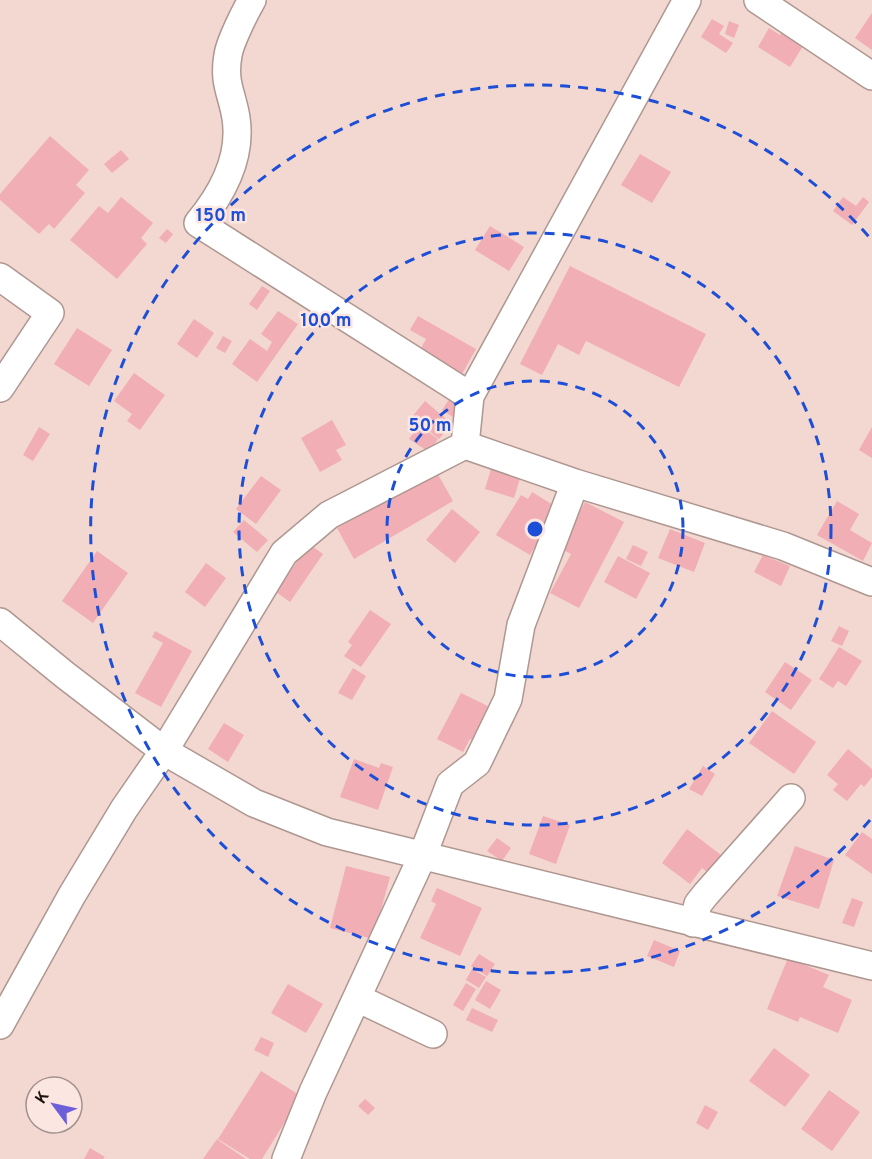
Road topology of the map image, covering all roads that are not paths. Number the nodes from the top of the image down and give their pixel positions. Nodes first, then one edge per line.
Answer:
1 (252, 0) edge
2 (687, 0) edge
3 (758, 0) edge
4 (872, 76) edge
5 (0, 277) edge
6 (0, 388) edge
7 (470, 396) junction
8 (465, 446) junction
9 (575, 483) junction
10 (872, 582) edge
11 (0, 611) edge
12 (0, 622) edge
13 (65, 675) junction
14 (164, 751) junction
15 (791, 798) dead end
16 (422, 857) junction
17 (693, 923) junction
18 (872, 966) edge
19 (357, 998) junction
20 (0, 1025) edge
21 (433, 1034) dead end
22 (288, 1158) edge

1 - 7 street
2 - 7 street
3 - 4 street
5 - 6 street
7 - 8 street
8 - 9 street
8 - 14 street
9 - 10 street
9 - 16 street
11 - 13 street
12 - 13 street
13 - 14 street
14 - 16 street
14 - 20 street
15 - 17 street
16 - 17 street
16 - 19 street
17 - 18 street
19 - 21 street
19 - 22 street

